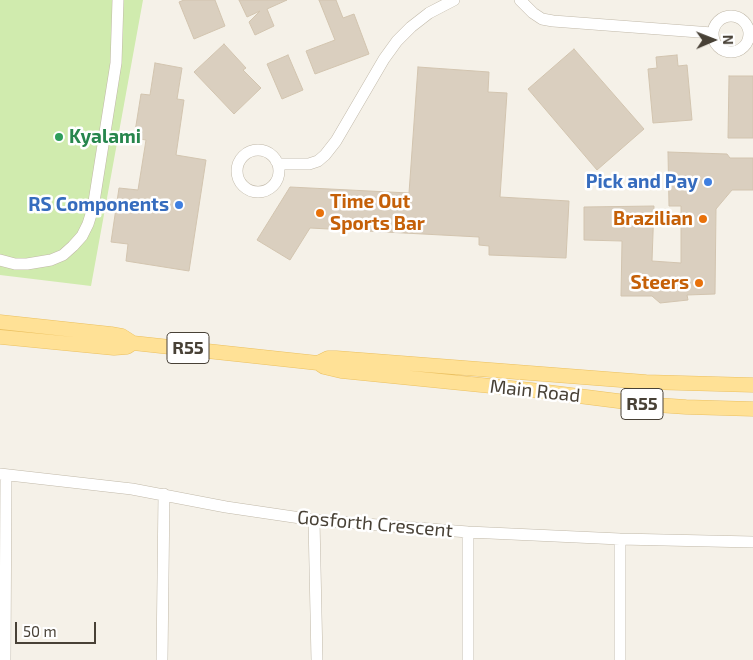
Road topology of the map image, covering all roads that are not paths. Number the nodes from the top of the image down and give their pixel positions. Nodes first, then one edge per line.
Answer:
1 (118, 0) edge
2 (454, 0) edge
3 (520, 0) edge
4 (712, 33) junction
5 (751, 34) edge
6 (276, 161) dead end
7 (0, 260) edge
8 (0, 322) edge
9 (49, 334) junction
10 (0, 337) edge
11 (318, 363) junction
12 (753, 385) edge
13 (753, 408) edge
14 (3, 474) edge
15 (164, 494) junction
16 (314, 520) junction
17 (468, 532) junction
18 (620, 539) junction
19 (753, 542) edge
20 (5, 660) edge
21 (162, 660) edge
22 (316, 660) edge
23 (468, 660) edge
24 (620, 660) edge

1 - 7 street
2 - 6 street
3 - 4 street
4 - 5 street
4 - 5 street
8 - 9 main road, R55
9 - 10 main road, R55
9 - 11 main road, Main Road / R55
11 - 12 main road, Main Road / R55
11 - 13 main road, Main Road / R55
14 - 15 street, Gosforth Crescent
14 - 20 street
15 - 16 street, Gosforth Crescent
15 - 21 street
16 - 17 street, Gosforth Crescent
16 - 22 street
17 - 18 street, Gosforth Crescent
17 - 23 street
18 - 19 street, Gosforth Crescent
18 - 24 street

